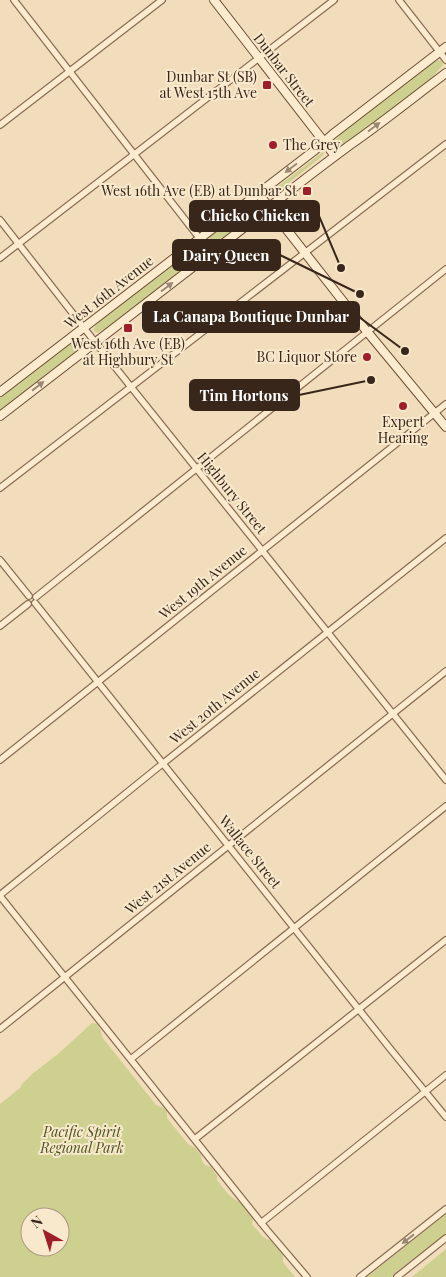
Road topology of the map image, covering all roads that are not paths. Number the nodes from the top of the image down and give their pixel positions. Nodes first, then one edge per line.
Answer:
1 (14, 0) edge
2 (162, 0) edge
3 (214, 0) edge
4 (334, 0) edge
5 (399, 0) edge
6 (443, 49) edge
7 (259, 58) junction
8 (446, 60) edge
9 (69, 71) junction
10 (446, 73) edge
11 (0, 125) edge
12 (323, 142) junction
13 (446, 144) edge
14 (134, 154) junction
15 (335, 156) junction
16 (258, 194) junction
17 (269, 207) junction
18 (0, 220) edge
19 (199, 238) junction
20 (19, 244) junction
21 (211, 253) junction
22 (306, 253) junction
23 (0, 258) edge
24 (446, 268) edge
25 (84, 328) junction
26 (367, 332) junction
27 (95, 342) junction
28 (131, 387) junction
29 (0, 392) edge
30 (446, 404) edge
31 (435, 413) junction
32 (0, 416) edge
33 (446, 427) edge
34 (196, 468) junction
35 (0, 488) edge
36 (446, 538) edge
37 (262, 551) junction
38 (0, 560) edge
39 (29, 596) junction
40 (35, 600) junction
41 (28, 604) junction
42 (0, 626) edge
43 (328, 632) junction
44 (446, 672) edge
45 (97, 682) junction
46 (393, 714) junction
47 (0, 760) edge
48 (163, 763) junction
49 (446, 780) edge
50 (446, 806) edge
51 (229, 846) junction
52 (0, 895) edge
53 (295, 928) junction
54 (446, 940) edge
55 (65, 977) junction
56 (360, 1010) junction
57 (0, 1029) edge
58 (131, 1058) junction
59 (446, 1075) edge
60 (426, 1092) junction
61 (446, 1116) edge
62 (195, 1139) junction
63 (446, 1209) edge
64 (262, 1223) junction
65 (446, 1238) edge
66 (306, 1277) edge
67 (360, 1277) edge
68 (397, 1277) edge

1 - 9 street
2 - 9 street
3 - 7 main road, Dunbar Street
4 - 7 street
5 - 6 street
6 - 8 street
6 - 12 main road, West 16th Avenue
7 - 12 main road, Dunbar Street
7 - 14 street
9 - 11 street
9 - 14 street
15 -> 10 main road
12 - 15 main road, Dunbar Street
12 -> 16 main road, West 16th Avenue
13 - 22 street
14 - 19 street
14 - 20 street
15 - 17 main road
16 - 17 main road
16 - 19 main road, West 16th Avenue
17 - 21 main road
17 - 22 main road
18 - 20 street, Highbury Street
19 - 21 street
19 - 25 main road, West 16th Avenue
20 - 23 street
20 - 25 street, Highbury Street
27 -> 21 main road
22 - 26 main road
22 - 28 street
24 - 26 street
25 - 27 street, Highbury Street
25 - 29 main road, West 16th Avenue
26 - 31 main road
26 - 34 street
27 - 28 street, Highbury Street
32 -> 27 main road
28 - 34 street, Highbury Street
28 - 35 street
30 - 31 street, West 19th Avenue
31 - 33 main road
31 - 37 street, West 19th Avenue
34 - 37 street, Highbury Street
34 - 40 street
36 - 43 street, West 20th Avenue
37 - 43 street, Highbury Street
37 - 45 street, West 19th Avenue
38 - 39 street
39 - 40 street
39 - 41 street
40 - 41 street
40 - 45 street, Wallace Street
41 - 42 street
43 - 46 street, Highbury Street
43 - 48 street, West 20th Avenue
44 - 46 street, West 21st Avenue
45 - 47 street, West 19th Avenue
45 - 48 street, Wallace Street
46 - 49 street, Highbury Street
46 - 51 street, West 21st Avenue
48 - 51 street, Wallace Street
48 - 52 street, West 20th Avenue
50 - 53 street
51 - 53 street, Wallace Street
51 - 55 street, West 21st Avenue
52 - 55 street
53 - 56 street, Wallace Street
53 - 58 street
54 - 56 street
55 - 57 street, West 21st Avenue
55 - 58 street
56 - 60 street, Wallace Street
56 - 62 street
58 - 62 street
59 - 60 street
60 - 61 street, Wallace Street
60 - 64 street
62 - 64 street
63 -> 67 street
64 - 66 street
65 - 68 street

